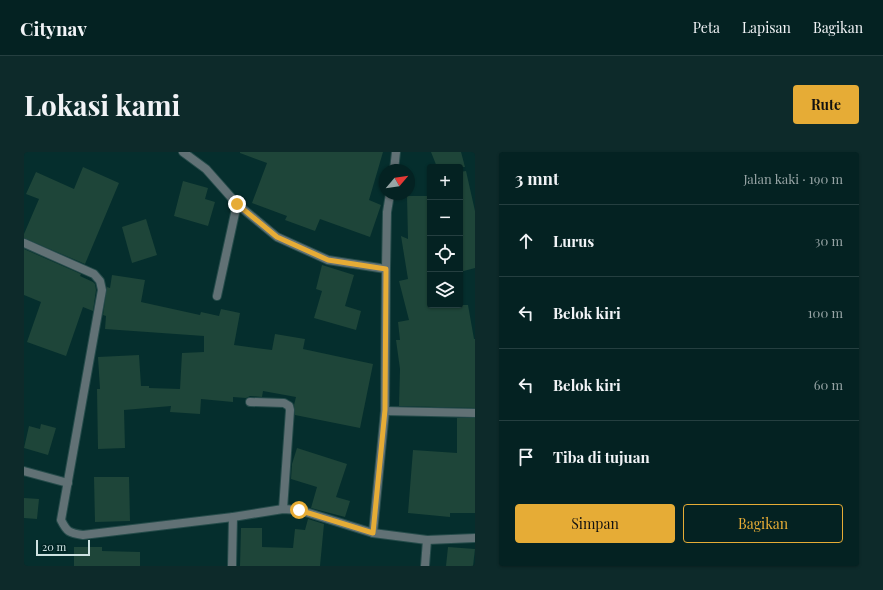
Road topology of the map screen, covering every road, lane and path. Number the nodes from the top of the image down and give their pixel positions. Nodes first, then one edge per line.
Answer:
1 (183, 152) edge
2 (396, 152) edge
3 (395, 164) edge
4 (389, 200) edge
5 (237, 204) junction
6 (24, 243) edge
7 (386, 269) junction
8 (217, 296) dead end
9 (250, 402) dead end
10 (385, 410) junction
11 (475, 413) edge
12 (24, 471) edge
13 (68, 483) junction
14 (283, 509) junction
15 (233, 517) junction
16 (373, 533) junction
17 (475, 538) edge
18 (427, 540) junction
19 (232, 566) edge
20 (425, 566) edge

1 - 5 street
2 - 3 street
4 - 7 street
5 - 7 street
5 - 8 street
6 - 13 street
7 - 10 street
9 - 14 street
10 - 11 street
10 - 16 street
12 - 13 street
13 - 15 street
14 - 15 street
14 - 16 street
15 - 19 street
16 - 18 street
17 - 18 street
18 - 20 street

